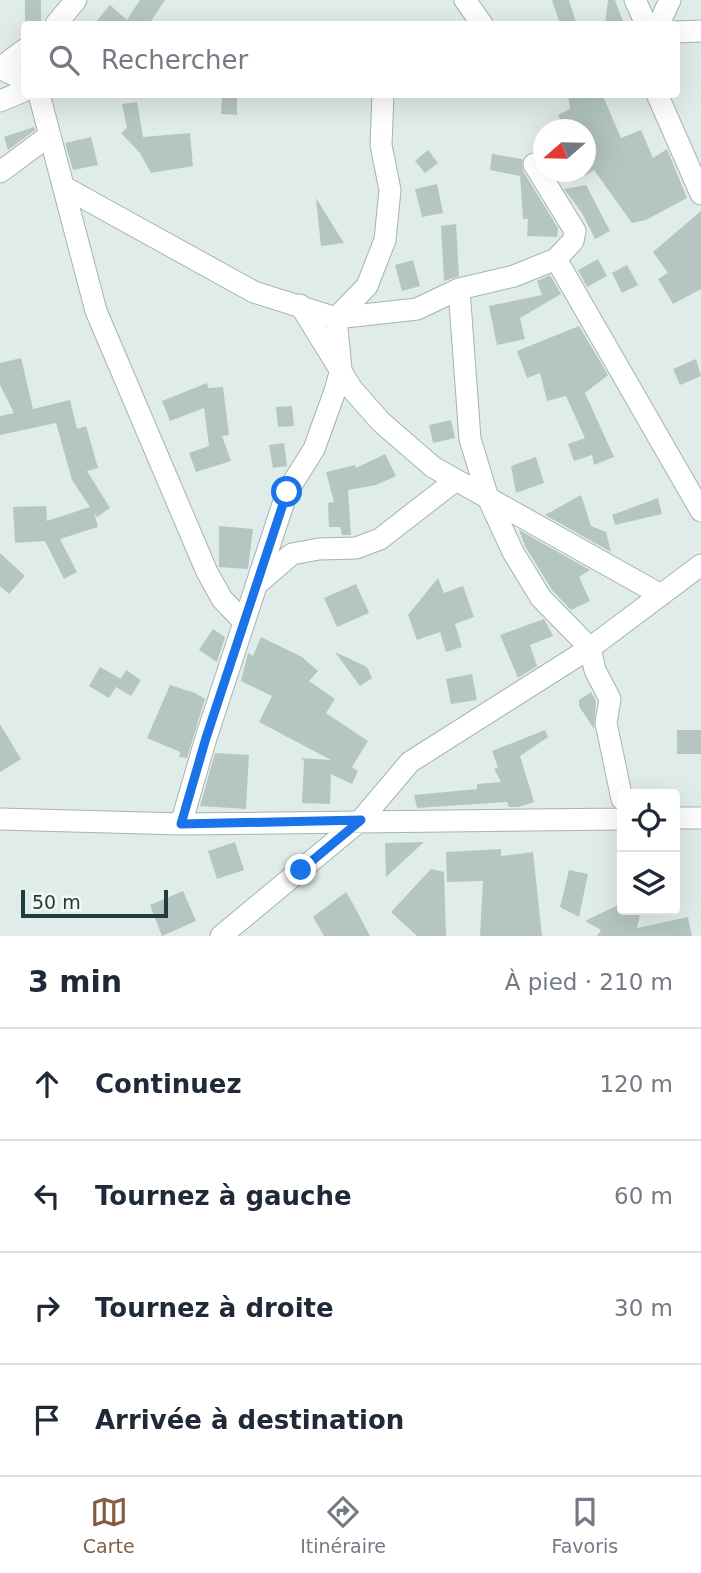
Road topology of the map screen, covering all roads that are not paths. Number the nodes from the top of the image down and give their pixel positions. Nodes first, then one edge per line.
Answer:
1 (76, 0) edge
2 (465, 0) edge
3 (635, 0) edge
4 (670, 0) edge
5 (58, 21) edge
6 (480, 21) edge
7 (645, 21) edge
8 (660, 21) edge
9 (701, 31) edge
10 (680, 32) edge
11 (21, 52) edge
12 (21, 78) edge
13 (21, 92) edge
14 (40, 98) edge
15 (383, 98) edge
16 (659, 98) edge
17 (0, 101) edge
18 (50, 135) junction
19 (0, 172) edge
20 (545, 182) edge
21 (64, 187) junction
22 (701, 194) edge
23 (556, 258) junction
24 (459, 289) junction
25 (300, 305) junction
26 (336, 318) junction
27 (341, 369) junction
28 (456, 480) junction
29 (488, 498) junction
30 (701, 511) edge
31 (701, 565) edge
32 (255, 586) junction
33 (661, 595) junction
34 (244, 622) junction
35 (590, 648) junction
36 (620, 789) edge
37 (680, 818) edge
38 (701, 818) edge
39 (0, 819) edge
40 (617, 819) edge
41 (361, 820) junction
42 (181, 824) junction
43 (221, 936) edge

1 - 5 street
2 - 6 street
3 - 7 street
4 - 8 street
9 - 10 street
11 - 12 street
13 - 17 street
14 - 18 street
15 - 26 street
16 - 22 street
18 - 19 street
18 - 21 street
20 - 23 street
21 - 25 street
21 - 34 street
23 - 24 street
23 - 30 street
24 - 26 street
24 - 29 street
25 - 26 street
25 - 27 street
26 - 27 street
27 - 28 street
27 - 32 street
28 - 29 street
28 - 32 street
29 - 33 street
29 - 35 street
31 - 33 street
32 - 34 street
33 - 35 street
34 - 42 street
35 - 36 street
35 - 41 street
37 - 38 street
39 - 42 street
40 - 41 street
41 - 42 street
41 - 43 street

